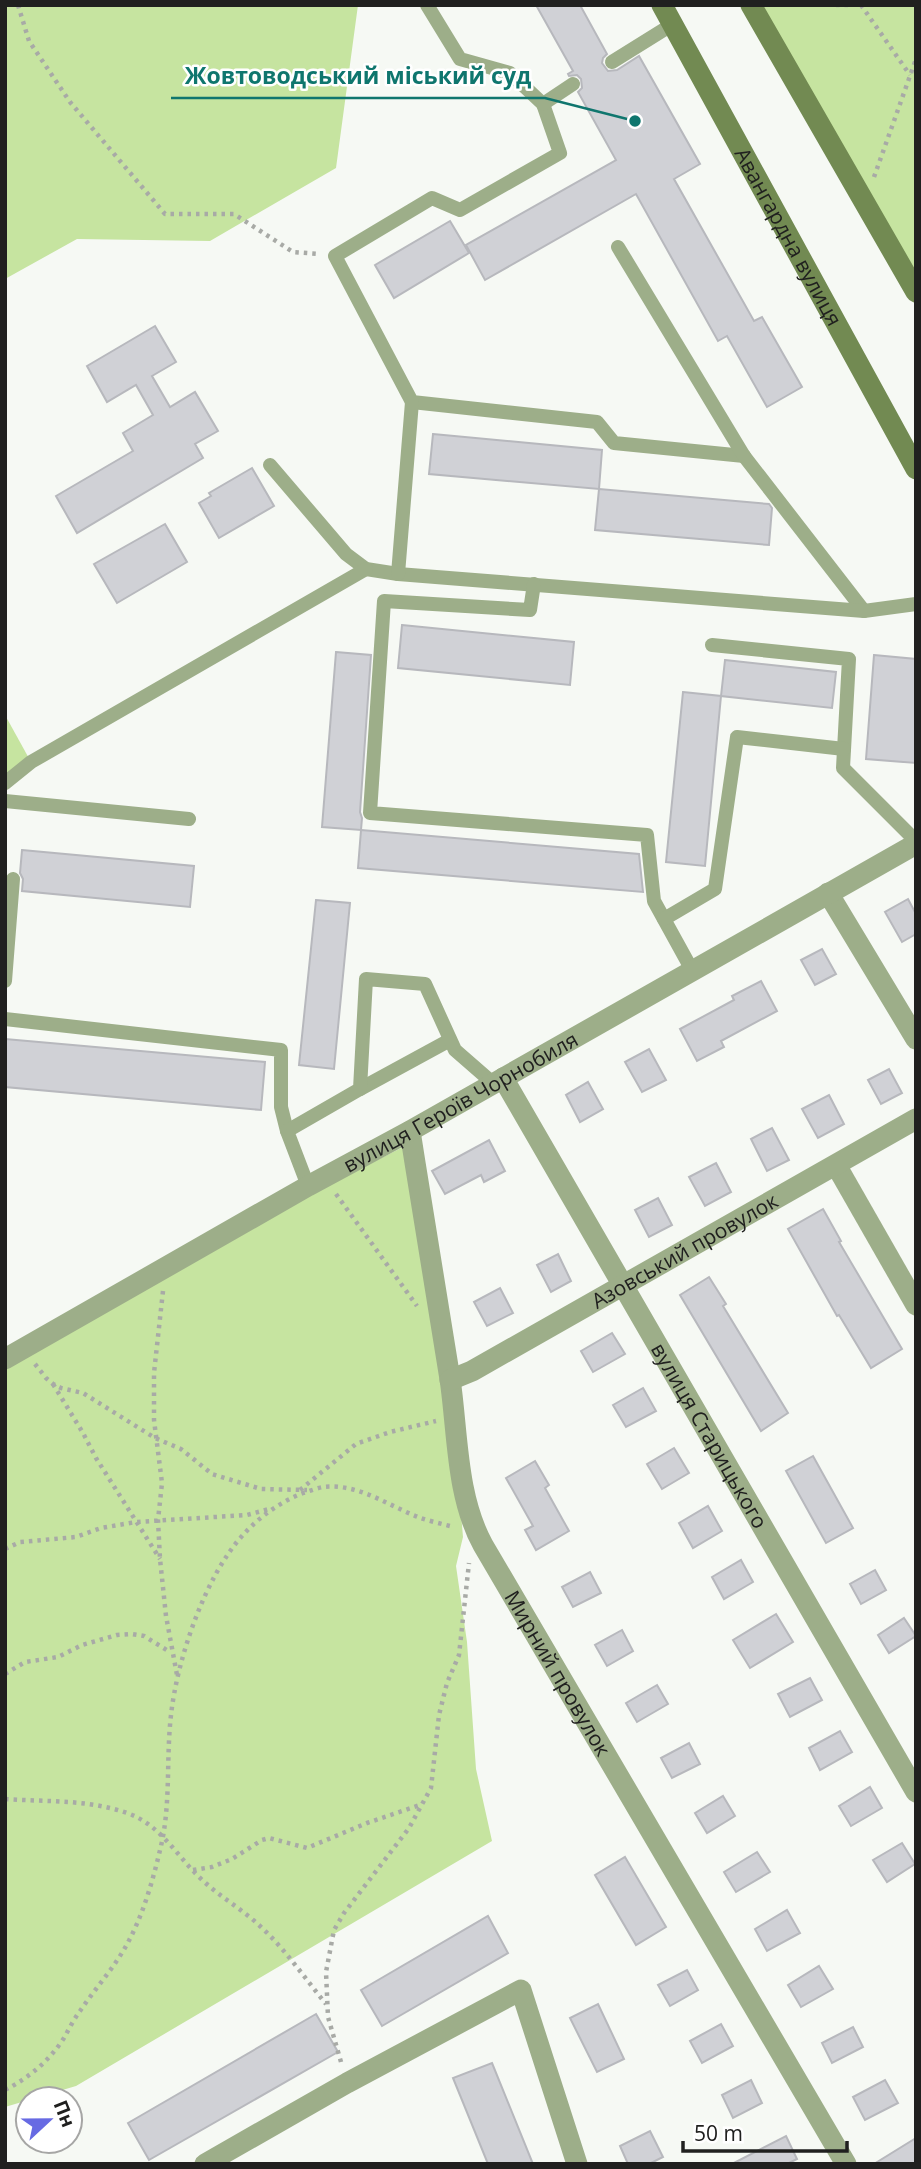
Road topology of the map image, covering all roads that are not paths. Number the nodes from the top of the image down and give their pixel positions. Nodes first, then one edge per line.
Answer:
1 (427, 5) edge
2 (662, 5) edge
3 (751, 5) edge
4 (673, 24) junction
5 (612, 62) dead end
6 (573, 84) dead end
7 (542, 104) junction
8 (618, 247) dead end
9 (916, 292) edge
10 (412, 402) junction
11 (744, 456) junction
12 (270, 465) dead end
13 (916, 470) edge
14 (366, 569) junction
15 (398, 574) junction
16 (534, 584) junction
17 (916, 604) edge
18 (864, 611) junction
19 (712, 645) dead end
20 (844, 749) junction
21 (5, 783) edge
22 (5, 801) edge
23 (189, 820) dead end
24 (916, 842) edge
25 (13, 879) dead end
26 (828, 893) junction
27 (664, 919) junction
28 (692, 970) junction
29 (5, 981) edge
30 (5, 1019) edge
31 (916, 1038) edge
32 (450, 1040) junction
33 (498, 1081) junction
34 (359, 1089) junction
35 (916, 1119) edge
36 (287, 1130) junction
37 (410, 1131) junction
38 (835, 1165) junction
39 (316, 1182) junction
40 (624, 1286) junction
41 (916, 1305) edge
42 (14, 1353) edge
43 (450, 1380) junction
44 (916, 1792) edge
45 (205, 2164) edge
46 (577, 2164) edge
47 (846, 2164) edge

1 - 7 lane
2 - 4 street, Авангардна вулиця
3 - 9 street
4 - 5 lane
4 - 13 street, Авангардна вулиця
6 - 7 lane
7 - 10 lane
8 - 11 lane
10 - 11 lane
10 - 15 lane
11 - 18 lane
12 - 14 lane
14 - 15 lane
14 - 21 lane
15 - 16 lane
16 - 18 lane
16 - 27 lane
17 - 18 lane
19 - 20 lane
20 - 24 lane
20 - 27 lane
22 - 23 lane
24 - 26 street, вулиця Героїв Чорнобиля
25 - 29 lane
26 - 28 street, вулиця Героїв Чорнобиля
26 - 31 street
27 - 28 lane
28 - 33 street, вулиця Героїв Чорнобиля
30 - 36 lane
32 - 33 lane
32 - 34 lane
32 - 34 lane
33 - 37 street, вулиця Героїв Чорнобиля
33 - 40 street, вулиця Старицького
34 - 36 lane
35 - 38 street, Азовський провулок
36 - 39 lane
37 - 39 street, вулиця Героїв Чорнобиля
37 - 43 street, Мирний провулок
38 - 40 street, Азовський провулок
38 - 41 street
39 - 42 street, вулиця Героїв Чорнобиля
40 - 43 street, Азовський провулок
40 - 44 street, вулиця Старицького
43 - 47 street, Мирний провулок
45 - 46 street

